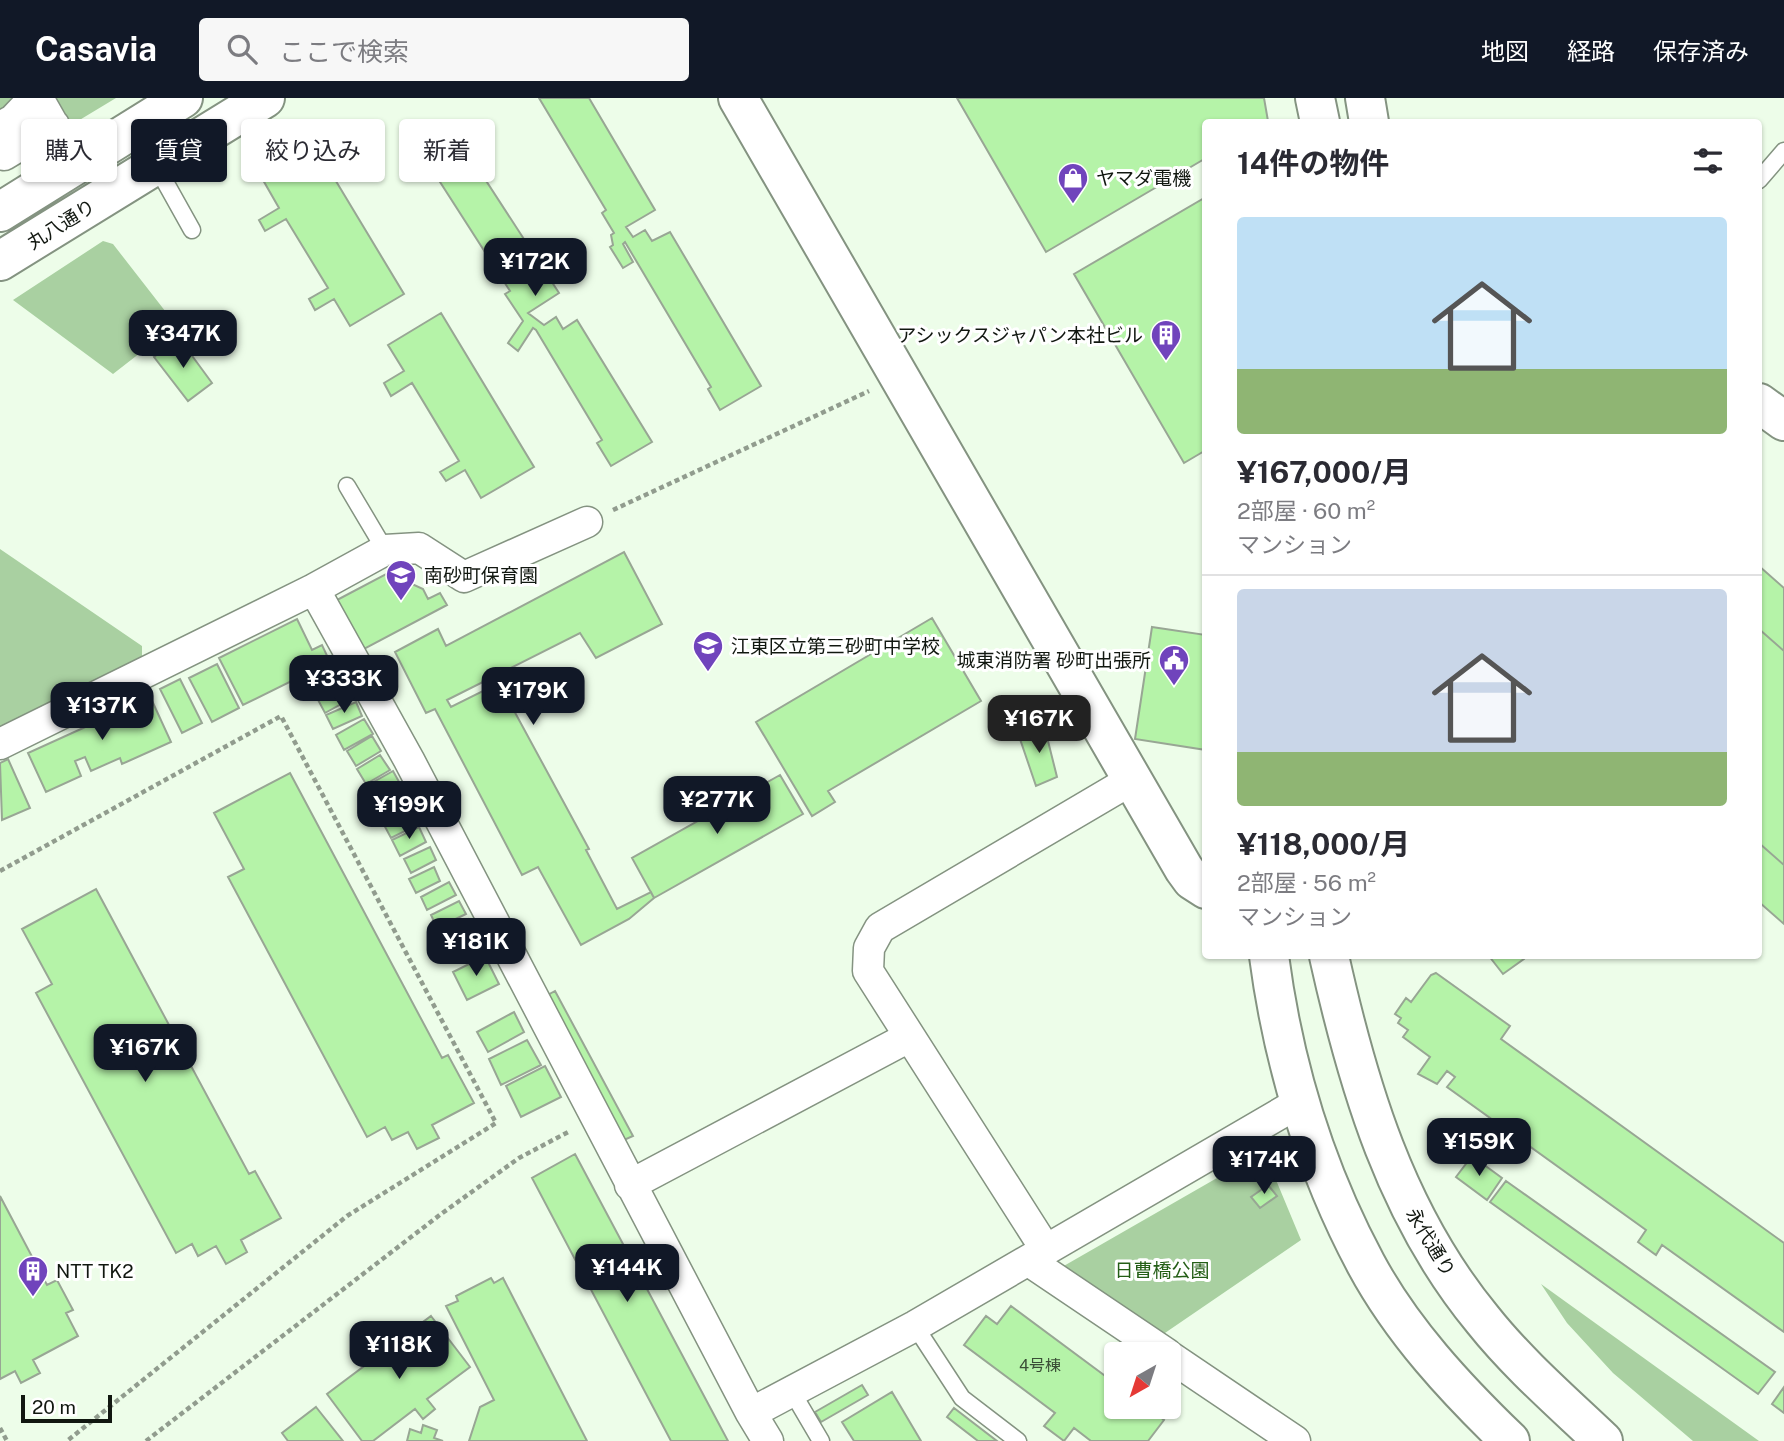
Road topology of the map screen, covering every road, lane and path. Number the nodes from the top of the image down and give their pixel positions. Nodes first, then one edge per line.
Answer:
1 (36, 98) edge
2 (183, 98) edge
3 (265, 98) edge
4 (738, 98) edge
5 (1315, 98) edge
6 (1365, 98) edge
7 (149, 119) edge
8 (1319, 119) edge
9 (1368, 119) edge
10 (227, 121) edge
11 (131, 130) edge
12 (8, 137) edge
13 (1784, 151) edge
14 (1762, 177) edge
15 (131, 178) edge
16 (164, 182) edge
17 (0, 212) edge
18 (192, 230) dead end
19 (0, 261) edge
20 (862, 394) dead end
21 (1762, 405) edge
22 (1784, 421) edge
23 (346, 486) dead end
24 (587, 522) joint
25 (385, 550) junction
26 (314, 589) junction
27 (0, 744) edge
28 (1133, 779) junction
29 (0, 870) edge
30 (1202, 886) edge
31 (1269, 959) edge
32 (1330, 959) edge
33 (909, 1037) junction
34 (1300, 1102) junction
35 (597, 1120) junction
36 (631, 1185) junction
37 (1038, 1256) junction
38 (915, 1326) junction
39 (1151, 1342) edge
40 (1181, 1364) edge
41 (791, 1390) junction
42 (751, 1413) junction
43 (0, 1428) edge
44 (7, 1441) edge
45 (67, 1441) edge
46 (146, 1441) edge
47 (768, 1441) edge
48 (821, 1441) edge
49 (1018, 1441) edge
50 (1295, 1441) edge
51 (1510, 1441) edge
52 (1603, 1441) edge

1 - 12 street
1 - 12 street
2 - 7 main road
3 - 10 main road, 丸八通り
4 - 28 main road
5 - 8 main road
6 - 9 main road
11 - 17 main road
13 - 14 lane
15 - 19 main road, 丸八通り
16 - 18 lane
20 - 24 path
21 - 22 main road
23 - 25 lane
24 - 25 street
25 - 26 street
26 - 27 street
26 - 35 street
28 - 30 main road
28 - 33 street
29 - 45 path
31 - 34 main road
32 - 52 main road, 永代通り
33 - 36 street
33 - 37 street
34 - 37 street
34 - 51 main road
35 - 36 street
35 - 46 path
36 - 42 street
37 - 38 street
37 - 39 street
38 - 41 street
38 - 49 lane
40 - 50 street
41 - 42 street
41 - 48 lane
42 - 47 street
43 - 44 path

